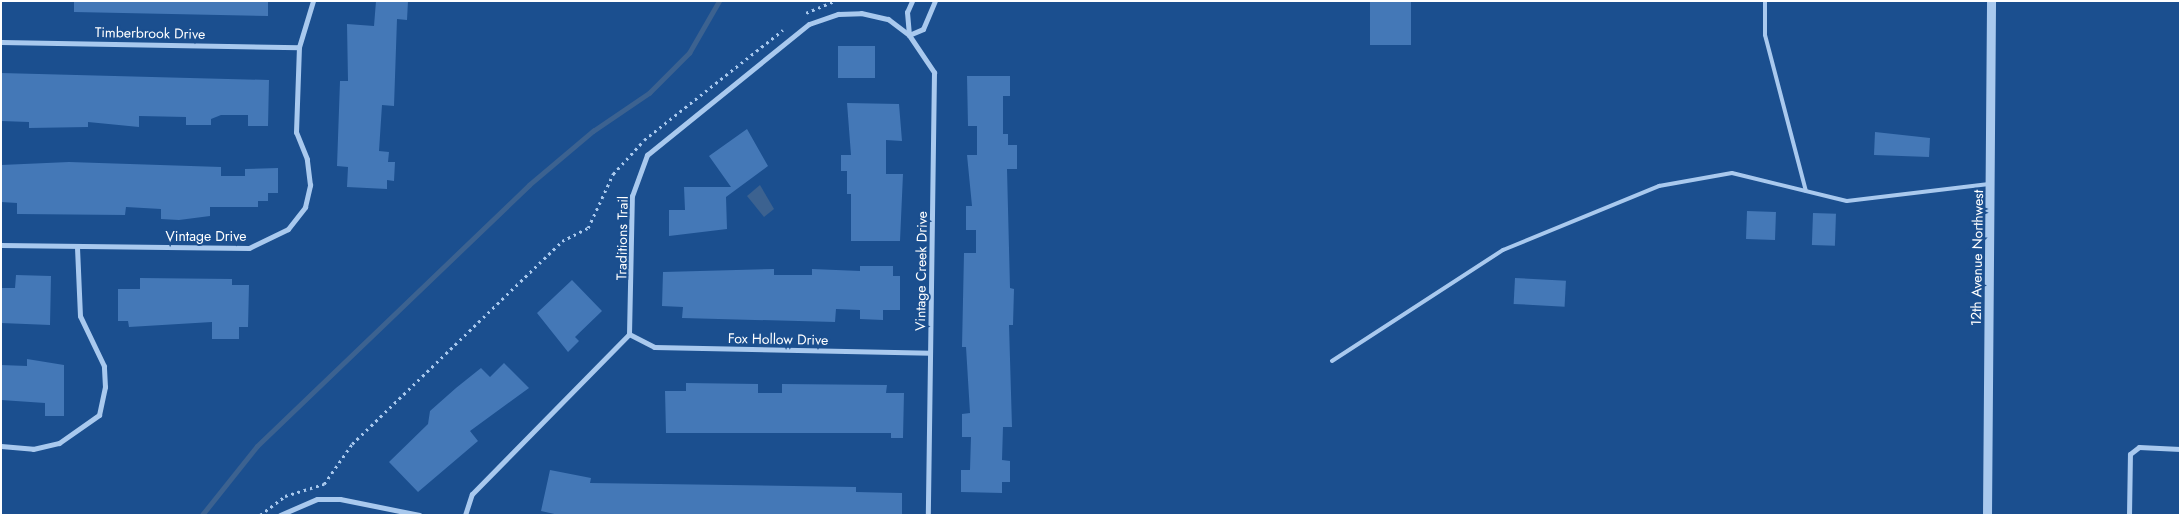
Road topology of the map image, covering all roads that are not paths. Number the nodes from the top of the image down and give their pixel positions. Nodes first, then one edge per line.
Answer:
1 (312, 1) edge
2 (912, 1) edge
3 (935, 1) edge
4 (1765, 1) edge
5 (1991, 1) edge
6 (909, 35) junction
7 (1, 42) edge
8 (299, 48) junction
9 (1992, 184) junction
10 (1806, 191) junction
11 (1, 245) edge
12 (77, 247) junction
13 (629, 334) junction
14 (930, 353) junction
15 (1332, 361) dead end
16 (1, 446) edge
17 (2180, 449) edge
18 (280, 515) edge
19 (419, 515) edge
20 (465, 515) edge
21 (928, 515) edge
22 (1987, 515) edge
23 (2129, 515) edge

1 - 8 street, Vintage Drive
2 - 6 street
3 - 6 street
4 - 10 lane
5 - 9 street, 12th Avenue Northwest
6 - 13 street, Traditions Trail
6 - 14 street, Vintage Creek Drive
7 - 8 street, Timberbrook Drive
8 - 12 street, Vintage Drive
9 - 10 lane
9 - 22 street, 12th Avenue Northwest
10 - 15 lane
11 - 12 street, Vintage Drive
12 - 16 street
13 - 14 street, Fox Hollow Drive
13 - 20 street
14 - 21 street, Vintage Creek Drive
17 - 23 street
18 - 19 street

